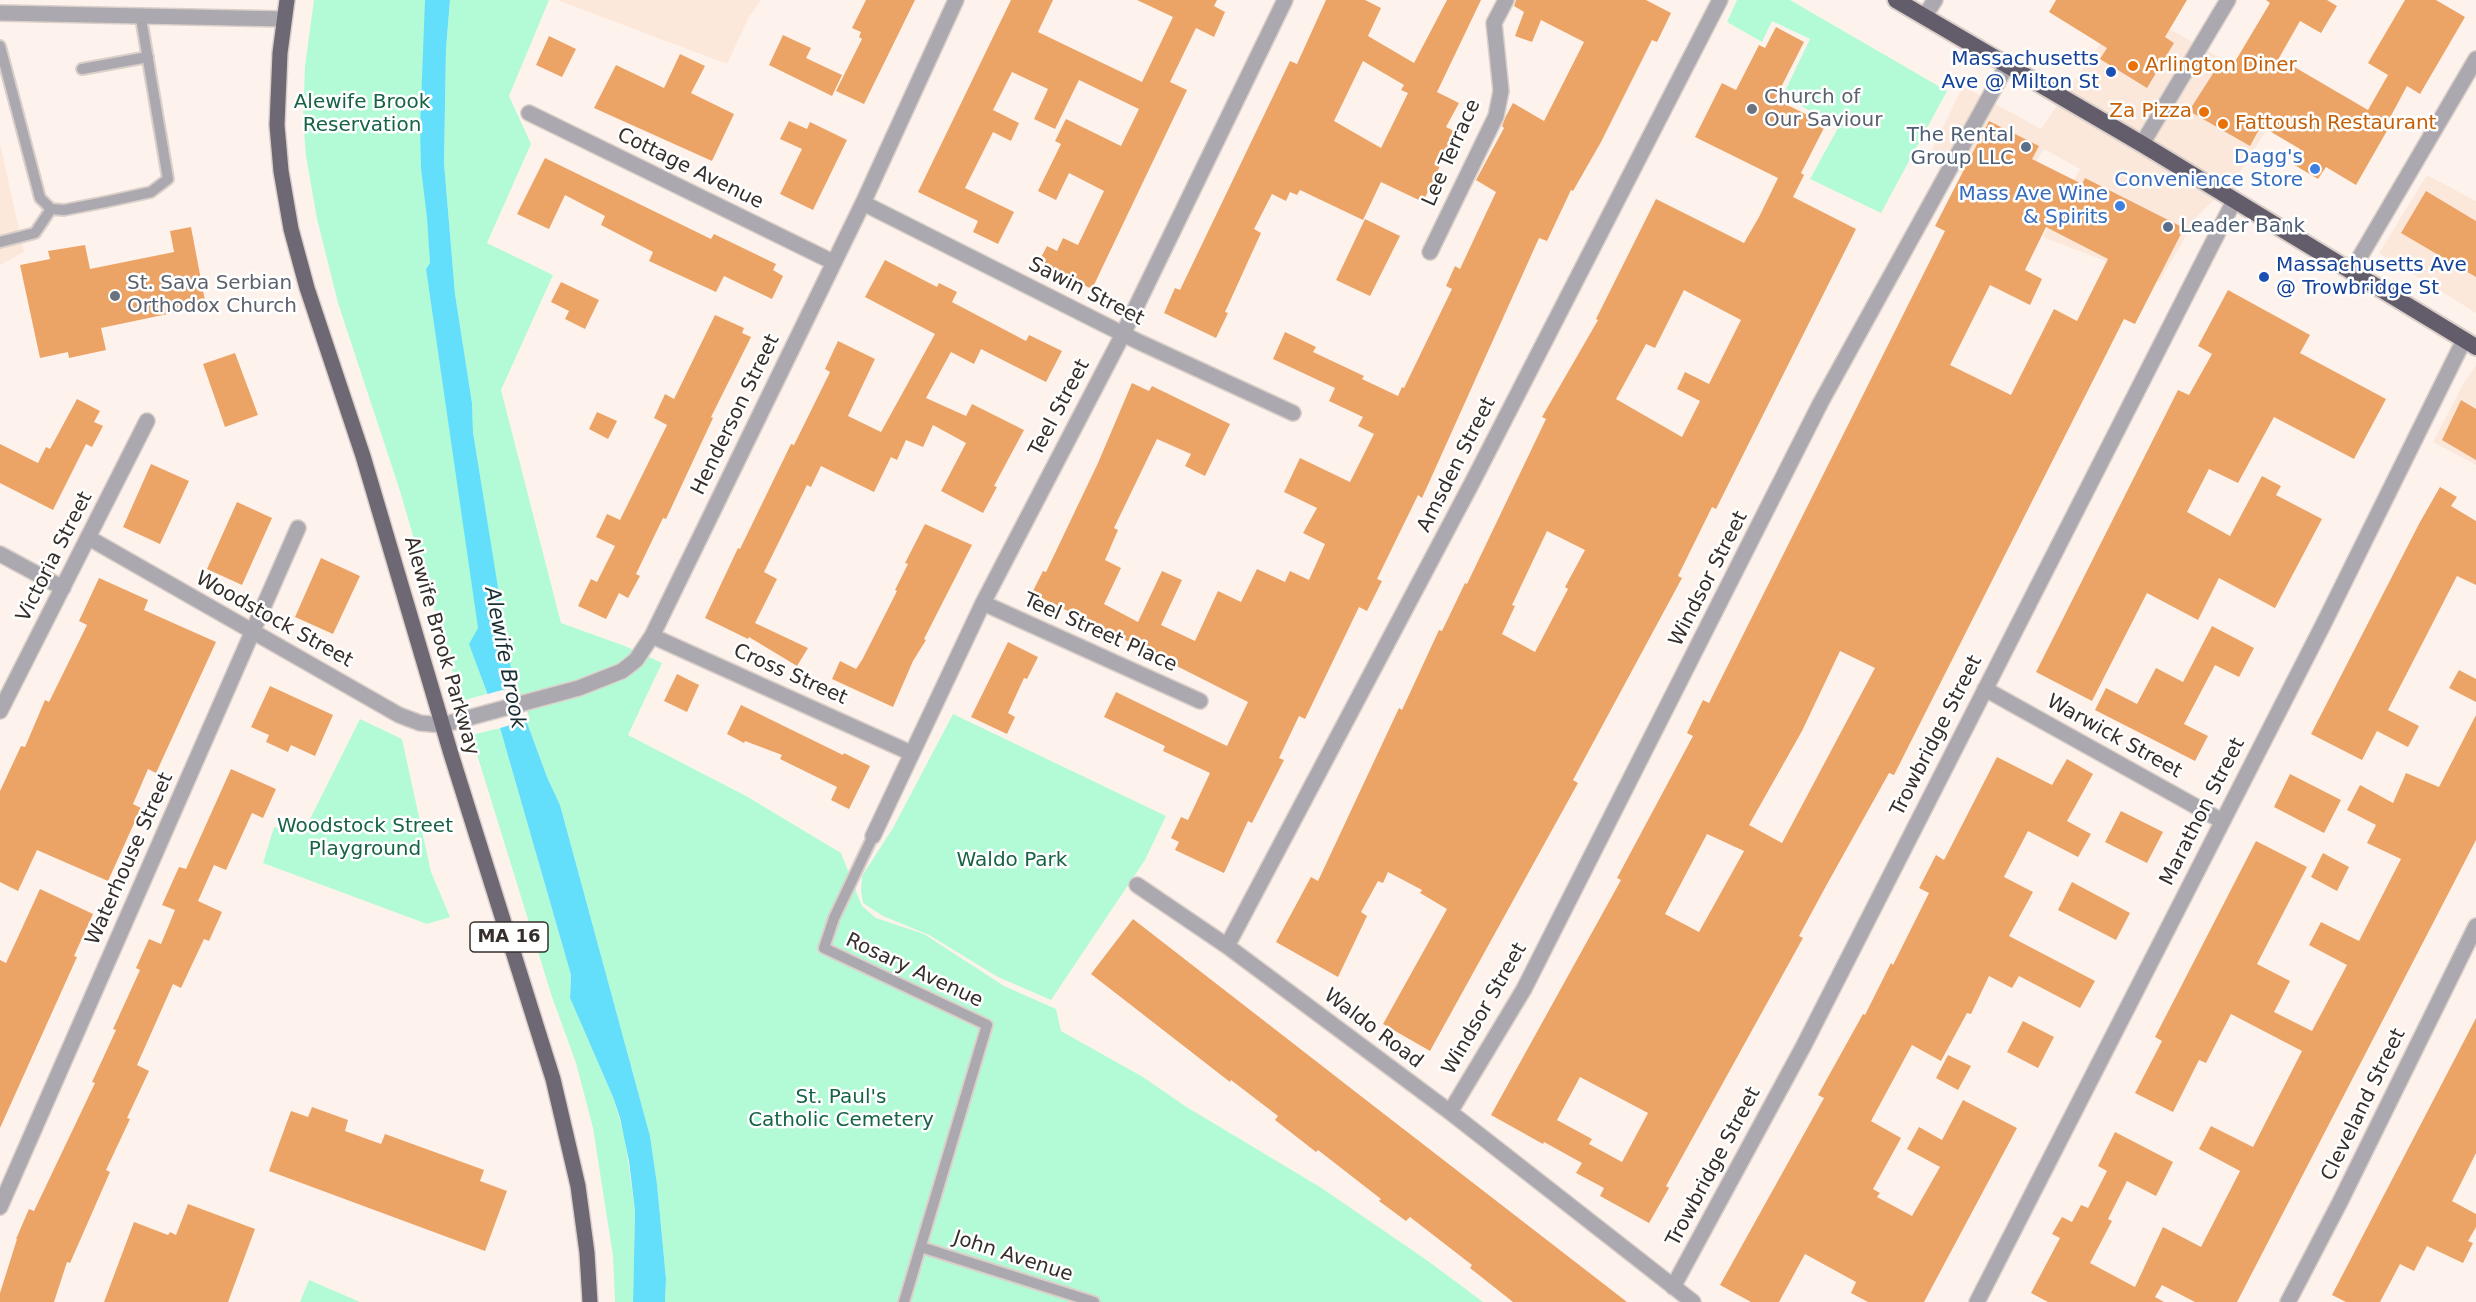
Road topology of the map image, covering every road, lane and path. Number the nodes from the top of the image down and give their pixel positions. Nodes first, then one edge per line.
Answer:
1 (287, 0) edge
2 (956, 0) edge
3 (1286, 0) edge
4 (1506, 0) edge
5 (1720, 0) edge
6 (1896, 0) edge
7 (1935, 0) edge
8 (2228, 0) edge
9 (0, 13) edge
10 (1924, 17) junction
11 (141, 18) junction
12 (284, 19) junction
13 (0, 46) edge
14 (148, 57) junction
15 (2476, 59) edge
16 (2007, 65) junction
17 (82, 69) dead end
18 (529, 113) dead end
19 (2142, 144) junction
20 (2234, 201) junction
21 (863, 203) junction
22 (51, 209) junction
23 (0, 242) edge
24 (1430, 252) dead end
25 (833, 262) junction
26 (2351, 272) junction
27 (1123, 334) junction
28 (2470, 343) edge
29 (1293, 413) dead end
30 (147, 421) dead end
31 (298, 528) dead end
32 (89, 538) junction
33 (0, 554) edge
34 (63, 588) junction
35 (983, 603) junction
36 (252, 632) junction
37 (652, 636) junction
38 (1985, 689) junction
39 (1200, 701) dead end
40 (0, 711) edge
41 (442, 725) junction
42 (911, 753) junction
43 (2222, 821) junction
44 (873, 836) joint
45 (1137, 885) dead end
46 (2476, 926) edge
47 (1227, 946) junction
48 (1450, 1112) junction
49 (0, 1207) edge
50 (921, 1247) junction
51 (1673, 1287) junction
52 (590, 1302) edge
53 (904, 1302) edge
54 (1094, 1302) edge
55 (1693, 1302) edge
56 (1977, 1302) edge
57 (2288, 1302) edge

1 - 12 main road, Alewife Brook Parkway / MA 16
2 - 21 street, Henderson Street
3 - 27 street, Teel Street
4 - 24 street, Lee Terrace
5 - 47 street, Amsden Street
6 - 10 highway
7 - 10 street
8 - 19 street
9 - 11 street
10 - 16 highway
11 - 12 street
11 - 14 lane
12 - 41 main road, Alewife Brook Parkway / MA 16
13 - 22 lane
14 - 17 lane
14 - 22 lane
15 - 26 street
16 - 19 highway
16 - 48 street, Windsor Street
18 - 25 street, Cottage Avenue
19 - 20 highway
20 - 26 highway
20 - 38 street, Trowbridge Street
21 - 25 street, Henderson Street
21 - 27 street, Sawin Street
22 - 23 lane
25 - 37 street, Henderson Street
26 - 28 highway
27 - 29 street, Sawin Street
27 - 35 street, Teel Street
28 - 43 street, Marathon Street
30 - 32 street, Victoria Street
31 - 36 street, Waterhouse Street
32 - 34 street, Victoria Street
32 - 36 street, Woodstock Street
33 - 34 street
34 - 40 street, Victoria Street
35 - 39 street, Teel Street Place
35 - 42 street, Teel Street
36 - 41 street, Woodstock Street
36 - 49 street, Waterhouse Street
37 - 41 street, Henderson Street
37 - 42 street, Cross Street
38 - 43 street, Warwick Street
38 - 51 street, Trowbridge Street
41 - 52 main road, Alewife Brook Parkway / MA 16
42 - 44 street, Teel Street
43 - 56 street, Marathon Street
44 - 50 lane, Rosary Avenue
45 - 47 street, Waldo Road
46 - 57 street, Cleveland Street
47 - 48 street, Waldo Road
48 - 51 street, Waldo Road
50 - 53 lane
50 - 54 lane, John Avenue
51 - 55 street, Waldo Road

